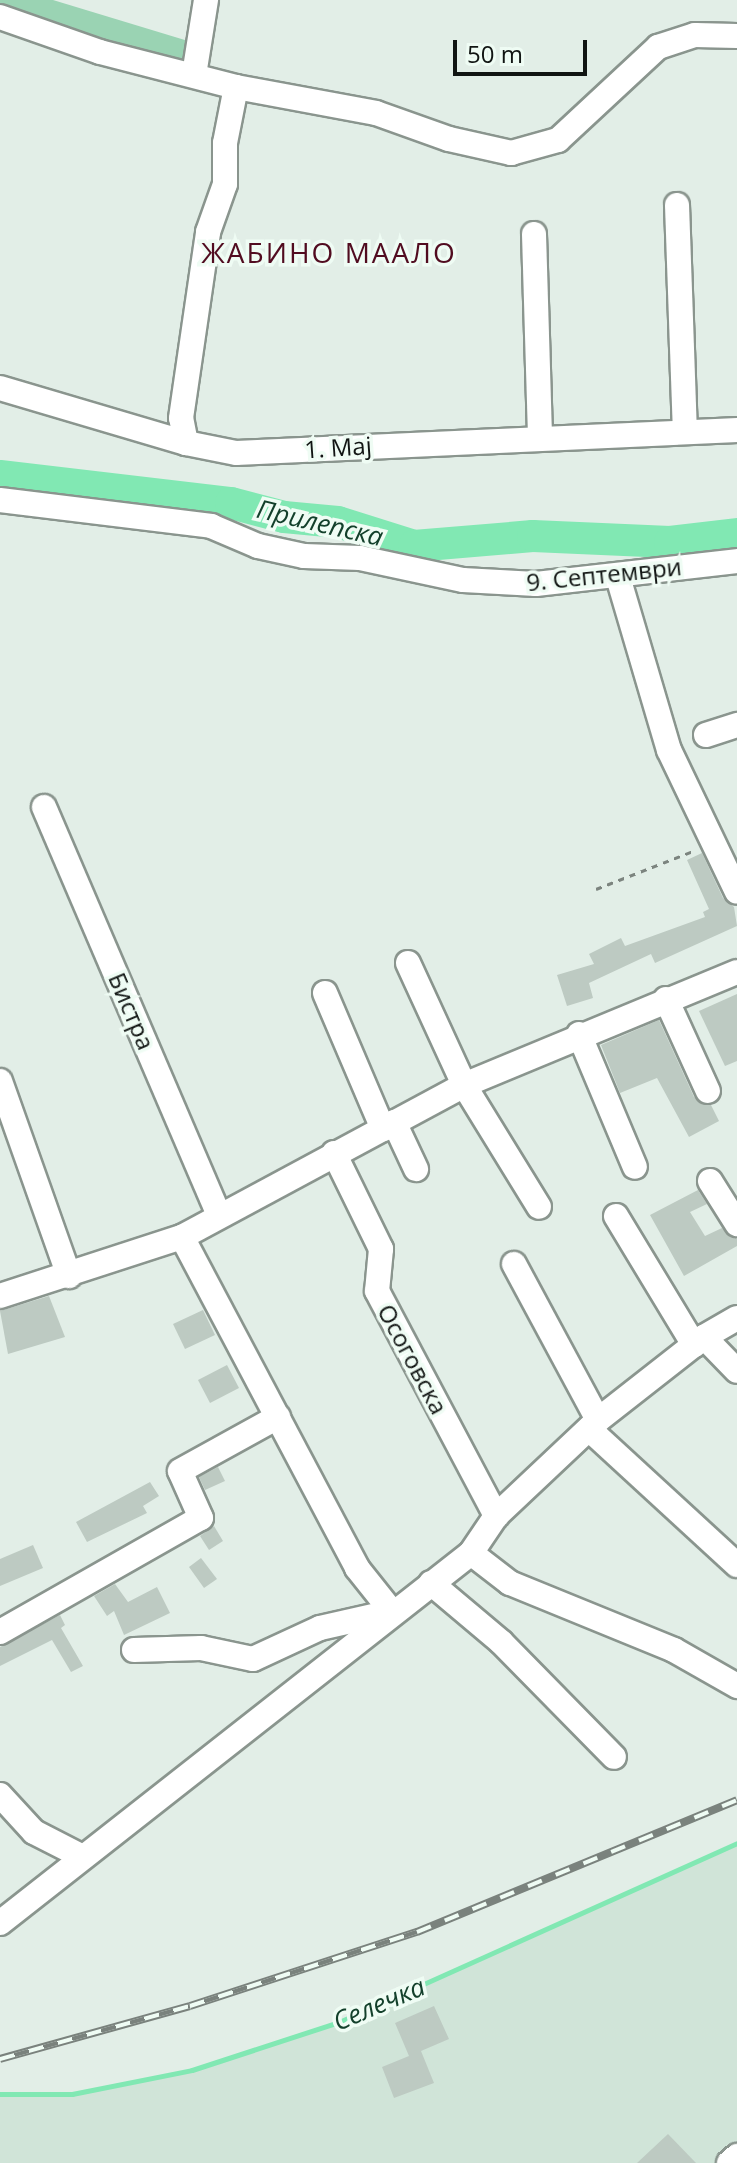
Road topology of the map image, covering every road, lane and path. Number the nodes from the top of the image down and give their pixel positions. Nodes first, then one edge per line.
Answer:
1 (206, 0) edge
2 (0, 17) edge
3 (737, 36) edge
4 (194, 75) junction
5 (236, 87) junction
6 (677, 205) dead end
7 (534, 234) dead end
8 (0, 388) edge
9 (737, 430) edge
10 (685, 432) junction
11 (540, 436) junction
12 (186, 443) junction
13 (0, 500) edge
14 (737, 561) edge
15 (618, 577) junction
16 (737, 725) edge
17 (706, 735) dead end
18 (44, 807) dead end
19 (713, 843) junction
20 (733, 877) edge
21 (596, 889) dead end
22 (408, 963) dead end
23 (737, 972) edge
24 (325, 993) dead end
25 (666, 999) junction
26 (579, 1034) junction
27 (0, 1081) edge
28 (464, 1085) junction
29 (708, 1091) dead end
30 (388, 1126) junction
31 (334, 1153) junction
32 (635, 1167) dead end
33 (416, 1169) dead end
34 (710, 1181) dead end
35 (539, 1207) dead end
36 (219, 1215) junction
37 (616, 1216) dead end
38 (737, 1224) edge
39 (182, 1237) junction
40 (514, 1264) dead end
41 (69, 1276) junction
42 (0, 1296) edge
43 (737, 1318) edge
44 (699, 1341) junction
45 (737, 1371) edge
46 (278, 1417) junction
47 (594, 1425) junction
48 (496, 1516) junction
49 (471, 1553) junction
50 (737, 1565) edge
51 (431, 1583) junction
52 (392, 1612) junction
53 (0, 1632) edge
54 (134, 1650) dead end
55 (737, 1686) edge
56 (614, 1757) dead end
57 (0, 1795) edge
58 (81, 1856) junction
59 (0, 1923) edge
60 (737, 2156) edge
61 (729, 2163) edge

1 - 4 street
2 - 4 street
3 - 5 street
4 - 5 street
5 - 12 street
6 - 10 street
7 - 11 street
8 - 12 street, 1. Мај
9 - 10 street, 1. Мај
10 - 11 street, 1. Мај
11 - 12 street, 1. Мај
13 - 15 street, 9. Септември
14 - 15 street, 9. Септември
15 - 19 street
16 - 17 street
18 - 36 street, Бистра
19 - 20 street
19 - 21 path
22 - 28 street
23 - 25 street
24 - 30 street
25 - 26 street
25 - 29 street
26 - 28 street
26 - 32 street
27 - 41 street
28 - 30 street
28 - 35 street
30 - 31 street
30 - 33 street
31 - 36 street
31 - 48 street, Осоговска
34 - 38 street
36 - 39 street
37 - 44 street
39 - 41 street
39 - 46 street
40 - 47 street
41 - 42 street
43 - 44 street
44 - 45 street
44 - 47 street
46 - 52 street
46 - 53 street
47 - 48 street
47 - 50 street
48 - 49 street
49 - 51 street
49 - 55 street
51 - 52 street
51 - 56 street
52 - 54 street
52 - 58 street
57 - 58 street
58 - 59 street
60 - 61 street

